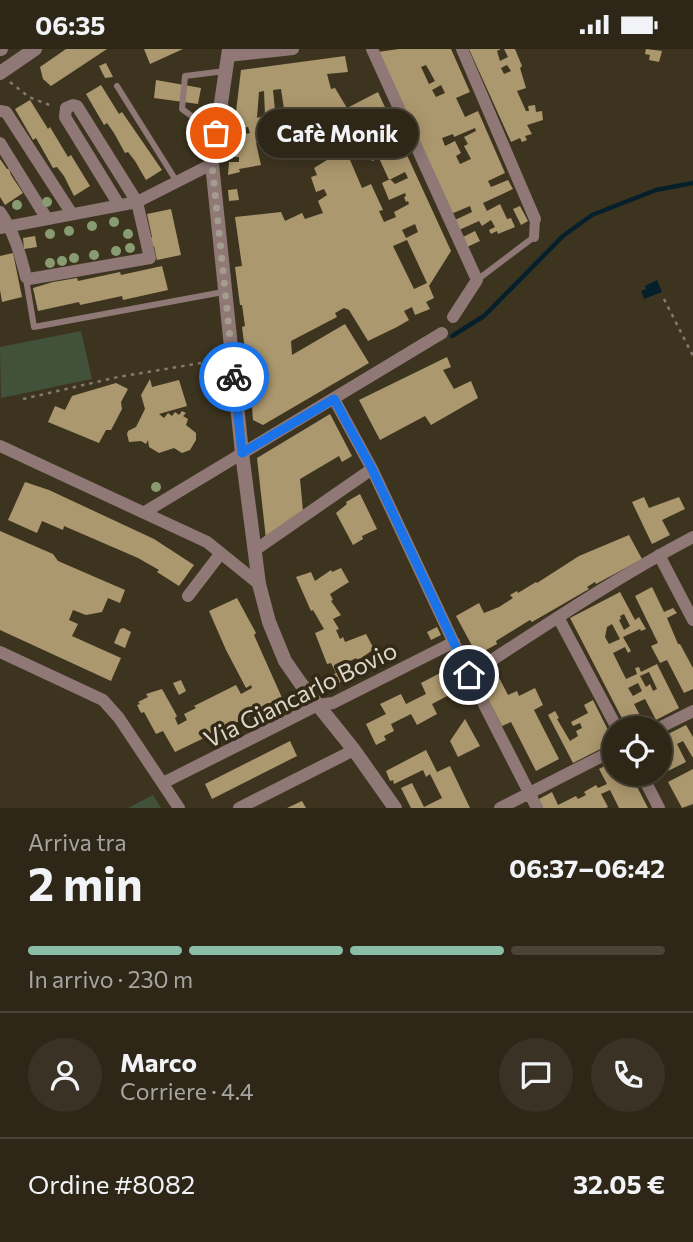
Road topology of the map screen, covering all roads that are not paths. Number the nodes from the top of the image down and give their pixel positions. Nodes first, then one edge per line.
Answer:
1 (35, 49) edge
2 (293, 49) edge
3 (372, 49) edge
4 (462, 49) edge
5 (228, 52) edge
6 (225, 71) junction
7 (5, 77) edge
8 (117, 86) dead end
9 (0, 111) edge
10 (216, 133) junction
11 (0, 143) edge
12 (212, 164) junction
13 (177, 182) junction
14 (137, 202) junction
15 (119, 205) junction
16 (0, 212) edge
17 (72, 214) junction
18 (47, 219) junction
19 (535, 219) joint
20 (5, 227) edge
21 (534, 237) joint
22 (26, 277) junction
23 (477, 280) junction
24 (225, 292) junction
25 (453, 317) dead end
26 (442, 333) dead end
27 (334, 399) junction
28 (0, 446) edge
29 (242, 453) junction
30 (372, 469) junction
31 (145, 512) junction
32 (693, 537) edge
33 (255, 550) junction
34 (222, 553) junction
35 (659, 555) junction
36 (259, 584) junction
37 (188, 596) dead end
38 (558, 617) junction
39 (693, 620) edge
40 (454, 642) junction
41 (0, 652) edge
42 (469, 675) junction
43 (318, 705) junction
44 (693, 711) edge
45 (611, 716) edge
46 (672, 722) edge
47 (354, 750) junction
48 (602, 756) edge
49 (163, 783) junction
50 (648, 786) edge
51 (530, 793) junction
52 (179, 808) edge
53 (239, 808) edge
54 (396, 808) edge
55 (500, 808) edge
56 (537, 808) edge
57 (659, 808) edge

1 - 7 street
2 - 5 street
3 - 23 street
4 - 19 street
5 - 6 street
6 - 10 street
6 - 10 lane
8 - 13 lane
9 - 17 street
10 - 12 street
11 - 18 street
12 - 13 street
12 - 24 street
13 - 14 street
14 - 15 street
14 - 15 street
14 - 22 street
15 - 17 street
16 - 20 street
17 - 18 street
18 - 20 street
19 - 21 street
20 - 22 street
21 - 23 lane
22 - 24 lane
23 - 25 street
24 - 29 street
26 - 27 street
27 - 29 street
27 - 30 street
28 - 31 street
29 - 31 street
29 - 33 street
30 - 33 street
30 - 40 street
31 - 34 street
32 - 35 street
33 - 36 street
34 - 36 street
34 - 37 street
35 - 38 street
35 - 39 street
36 - 43 street
38 - 42 street
38 - 45 street
40 - 42 street
40 - 43 street, Via Giancarlo Bovio
41 - 49 street
42 - 51 street
43 - 47 street
43 - 49 street, Via Giancarlo Bovio
44 - 46 street
47 - 53 street
47 - 54 street
48 - 51 street
49 - 52 street
50 - 57 street
51 - 55 street
51 - 56 street

